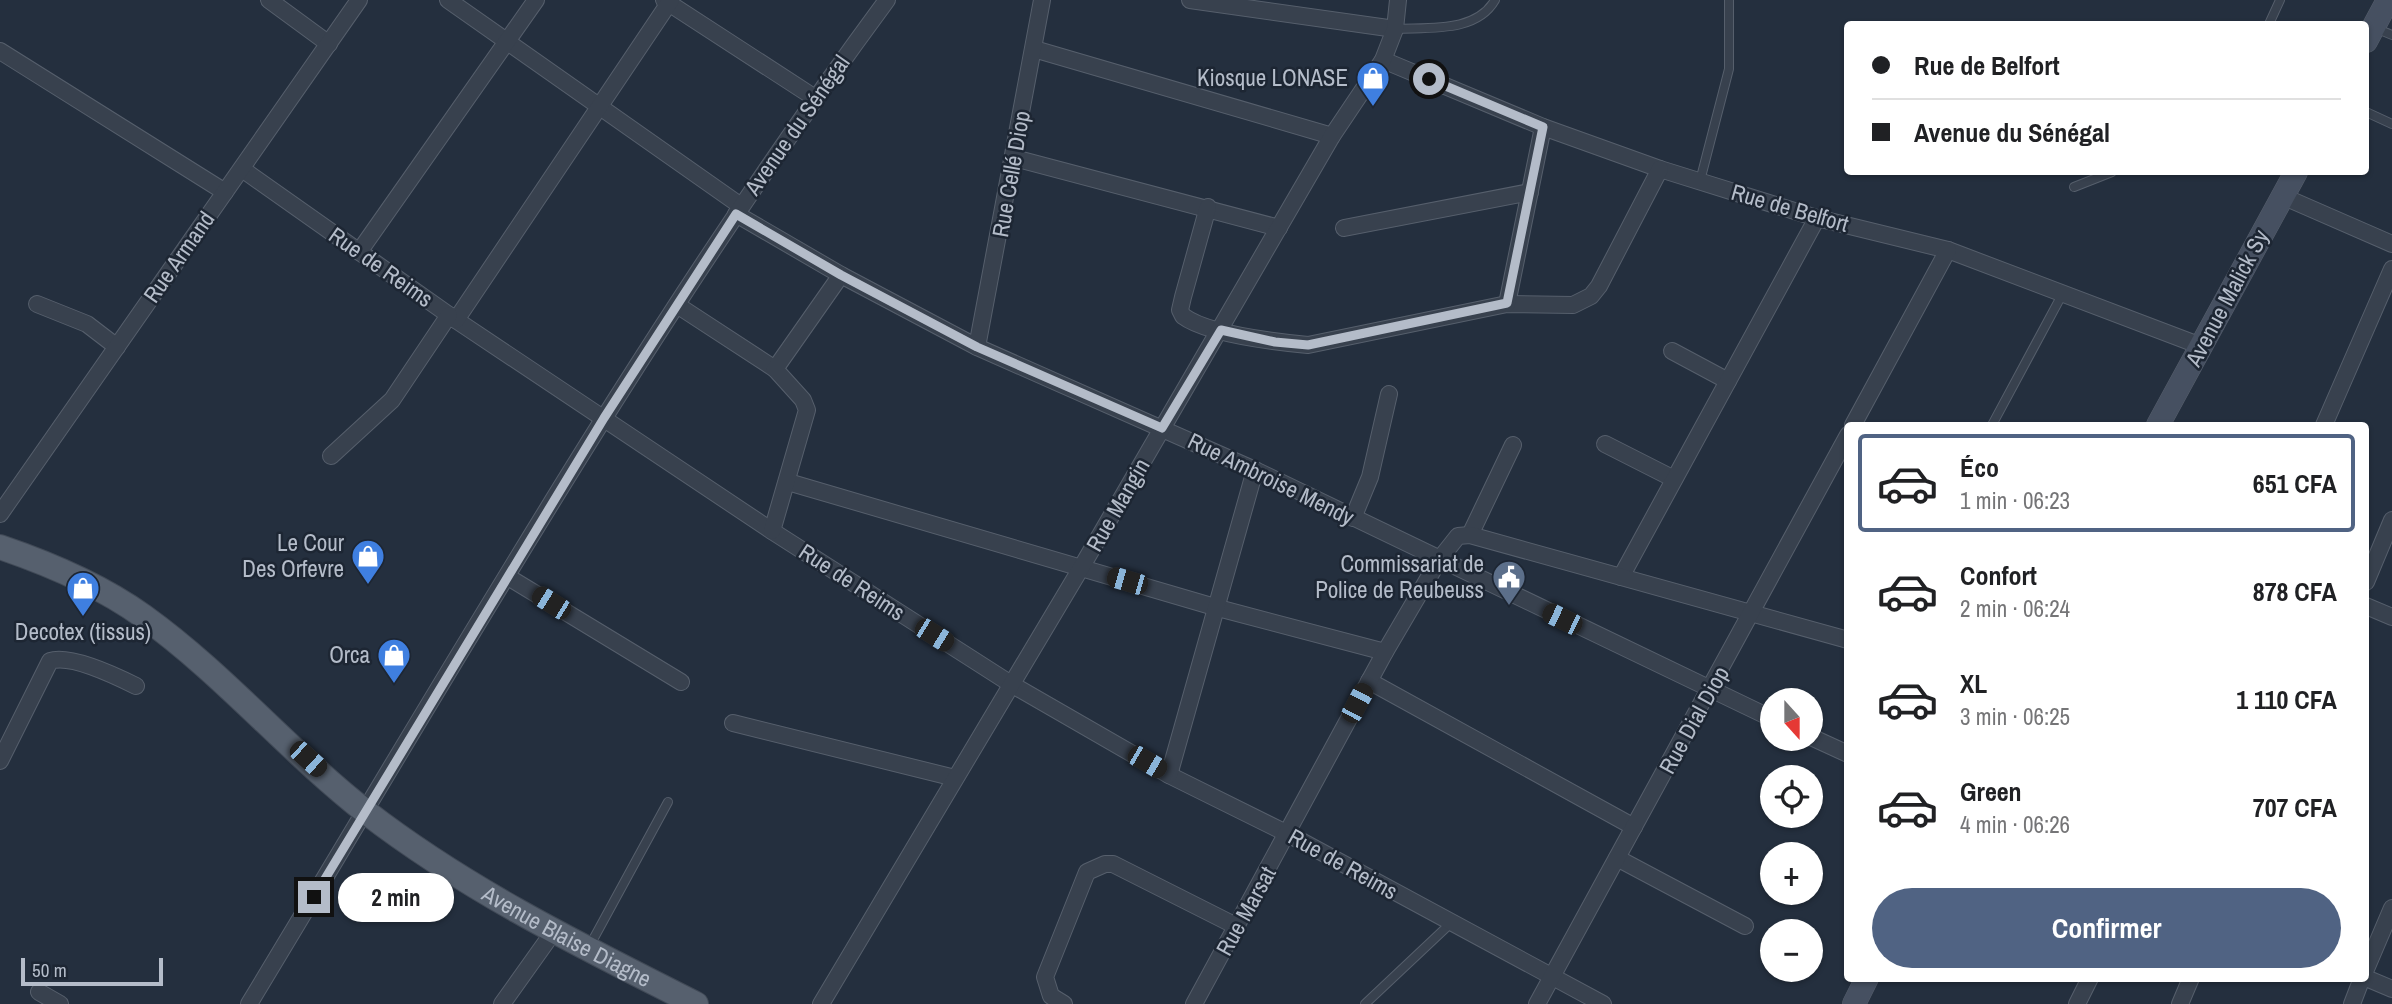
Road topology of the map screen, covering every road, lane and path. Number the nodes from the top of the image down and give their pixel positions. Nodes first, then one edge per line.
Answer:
1 (269, 0) edge
2 (359, 0) edge
3 (448, 0) edge
4 (536, 0) edge
5 (887, 0) edge
6 (1042, 0) edge
7 (1190, 0) edge
8 (1398, 0) edge
9 (1495, 0) edge
10 (1729, 0) edge
11 (2280, 0) edge
12 (2388, 0) edge
13 (668, 1) edge
14 (2270, 21) edge
15 (1395, 29) junction
16 (2377, 34) edge
17 (507, 41) junction
18 (328, 44) junction
19 (1034, 49) junction
20 (0, 51) edge
21 (1383, 60) junction
22 (815, 97) junction
23 (599, 107) junction
24 (2369, 113) edge
25 (2392, 124) edge
26 (1543, 127) junction
27 (1332, 136) junction
28 (1014, 158) junction
29 (242, 169) junction
30 (1660, 169) junction
31 (2104, 175) edge
32 (2294, 175) edge
33 (1700, 181) junction
34 (2074, 187) dead end
35 (225, 192) junction
36 (1530, 192) junction
37 (2283, 196) junction
38 (1208, 207) junction
39 (739, 210) junction
40 (1817, 218) junction
41 (1279, 228) junction
42 (1344, 228) dead end
43 (2392, 244) edge
44 (1948, 250) junction
45 (359, 252) junction
46 (2392, 269) edge
47 (841, 275) junction
48 (2063, 293) junction
49 (1507, 303) junction
50 (37, 304) dead end
51 (677, 305) junction
52 (453, 317) junction
53 (1221, 330) junction
54 (117, 346) junction
55 (2201, 346) junction
56 (977, 347) junction
57 (1672, 351) dead end
58 (775, 369) junction
59 (1728, 381) junction
60 (1389, 394) dead end
61 (604, 418) junction
62 (1855, 422) edge
63 (1994, 422) edge
64 (2160, 422) edge
65 (2325, 422) edge
66 (1162, 428) junction
67 (1844, 442) edge
68 (1605, 444) dead end
69 (1513, 445) dead end
70 (331, 456) dead end
71 (1255, 470) junction
72 (1674, 479) junction
73 (788, 482) junction
74 (0, 514) edge
75 (1353, 518) junction
76 (2392, 520) edge
77 (772, 531) junction
78 (1470, 535) junction
79 (0, 547) edge
80 (1438, 560) junction
81 (1081, 568) junction
82 (2369, 575) edge
83 (508, 577) junction
84 (1621, 577) junction
85 (2369, 607) edge
86 (1217, 608) junction
87 (1752, 614) junction
88 (2392, 617) edge
89 (1844, 639) edge
90 (1385, 652) junction
91 (1369, 681) junction
92 (681, 682) dead end
93 (1011, 684) junction
94 (136, 686) dead end
95 (1710, 691) junction
96 (1760, 713) edge
97 (733, 723) dead end
98 (1824, 743) edge
99 (1844, 752) edge
100 (0, 761) edge
101 (1170, 775) junction
102 (955, 778) junction
103 (668, 802) dead end
104 (366, 811) junction
105 (1634, 827) junction
106 (1288, 834) junction
107 (1617, 858) junction
108 (2392, 908) edge
109 (1451, 923) junction
110 (1237, 926) junction
111 (1745, 926) dead end
112 (554, 931) junction
113 (588, 950) junction
114 (2369, 962) edge
115 (1552, 976) junction
116 (2369, 980) edge
117 (1865, 982) edge
118 (2088, 982) edge
119 (2188, 982) edge
120 (2362, 982) edge
121 (2392, 989) edge
122 (38, 992) dead end
123 (60, 1004) edge
124 (249, 1004) edge
125 (502, 1004) edge
126 (696, 1004) edge
127 (821, 1004) edge
128 (1064, 1004) edge
129 (1194, 1004) edge
130 (1365, 1004) edge
131 (1537, 1004) edge
132 (1604, 1004) edge
133 (1854, 1004) edge
134 (2077, 1004) edge
135 (2180, 1004) edge
136 (2352, 1004) edge

1 - 18 street
2 - 18 street, Rue Armand
3 - 17 street, Rue Ambroise Mendy
4 - 17 street
5 - 22 street, Avenue du Sénégal
6 - 19 street, Rue Cellé Diop
7 - 15 street
8 - 15 street, Rue Mangin
9 - 15 lane
10 - 33 lane
11 - 14 lane
12 - 16 main road
13 - 22 street
13 - 23 street
15 - 21 street, Rue Mangin
17 - 23 street, Rue Ambroise Mendy
17 - 45 street
18 - 29 street, Rue Armand
19 - 27 street
19 - 28 street, Rue Cellé Diop
20 - 35 street
21 - 26 street, Rue de Belfort
21 - 27 street, Rue Mangin
22 - 39 street, Avenue du Sénégal
23 - 39 street, Rue Ambroise Mendy
23 - 52 street
24 - 25 lane
26 - 30 street, Rue de Belfort
26 - 36 street
27 - 41 street, Rue Mangin
28 - 38 street
28 - 56 street, Rue Cellé Diop
29 - 35 street, Rue Armand
29 - 45 street, Rue de Reims
30 - 33 street, Rue de Belfort
30 - 49 street
31 - 34 lane
32 - 37 main road, Avenue Malick Sy
33 - 40 street, Rue de Belfort
35 - 54 street, Rue Armand
36 - 42 street
36 - 49 street
37 - 43 street
37 - 55 main road, Avenue Malick Sy
38 - 41 street
38 - 53 street
39 - 47 street, Rue Ambroise Mendy
39 - 51 street, Avenue du Sénégal
40 - 44 street, Rue de Belfort
40 - 59 street
41 - 53 street, Rue Mangin
44 - 48 street, Rue de Belfort
44 - 62 street
45 - 52 street, Rue de Reims
46 - 65 street
47 - 56 street, Rue Ambroise Mendy
47 - 58 street
48 - 55 street, Rue de Belfort
48 - 63 lane
49 - 53 street
50 - 54 street
51 - 58 street
51 - 61 street, Avenue du Sénégal
52 - 61 street, Rue de Reims
52 - 70 street
53 - 66 street, Rue Mangin
54 - 74 street, Rue Armand
55 - 64 main road, Avenue Malick Sy
56 - 66 street, Rue Ambroise Mendy
57 - 59 street
58 - 73 street
59 - 72 street
60 - 75 street
61 - 77 street, Rue de Reims
61 - 83 street, Avenue du Sénégal
66 - 71 street, Rue Ambroise Mendy
66 - 81 street, Rue Mangin
67 - 87 street, Rue Dial Diop
68 - 72 street
69 - 78 street
71 - 75 street, Rue Ambroise Mendy
71 - 86 street
72 - 84 street
73 - 77 street
73 - 81 street
75 - 80 street, Rue Ambroise Mendy
76 - 82 street
77 - 93 street, Rue de Reims
78 - 80 street, Rue Marsat
78 - 84 street
79 - 104 main road, Avenue Blaise Diagne
80 - 90 street, Rue Marsat
80 - 95 street, Rue Ambroise Mendy
81 - 86 street
81 - 93 street, Rue Mangin
83 - 92 street
83 - 104 street, Avenue du Sénégal
84 - 87 street
85 - 88 street
86 - 90 street
86 - 101 street
87 - 89 street
87 - 95 street, Rue Dial Diop
90 - 91 street, Rue Marsat
91 - 105 street
91 - 106 street, Rue Marsat
93 - 101 street, Rue de Reims
93 - 102 street, Rue Mangin
94 - 100 street
95 - 96 street, Rue Ambroise Mendy
95 - 105 street, Rue Dial Diop
97 - 102 street
98 - 99 street
101 - 106 street, Rue de Reims
102 - 127 street, Rue Mangin
103 - 113 lane
104 - 112 main road, Avenue Blaise Diagne
104 - 124 street, Avenue du Sénégal
105 - 107 street, Rue Dial Diop
106 - 109 street, Rue de Reims
106 - 110 street, Rue Marsat
107 - 111 street
107 - 115 street, Rue Dial Diop
108 - 114 street
109 - 115 street, Rue de Reims
109 - 130 lane
110 - 128 street
110 - 129 street, Rue Marsat
112 - 113 main road, Avenue Blaise Diagne
112 - 125 street
113 - 126 main road, Avenue Blaise Diagne
115 - 131 street, Rue Dial Diop
115 - 132 street, Rue de Reims
116 - 121 street
117 - 133 main road
118 - 134 street
119 - 135 street
120 - 136 street
122 - 123 street

